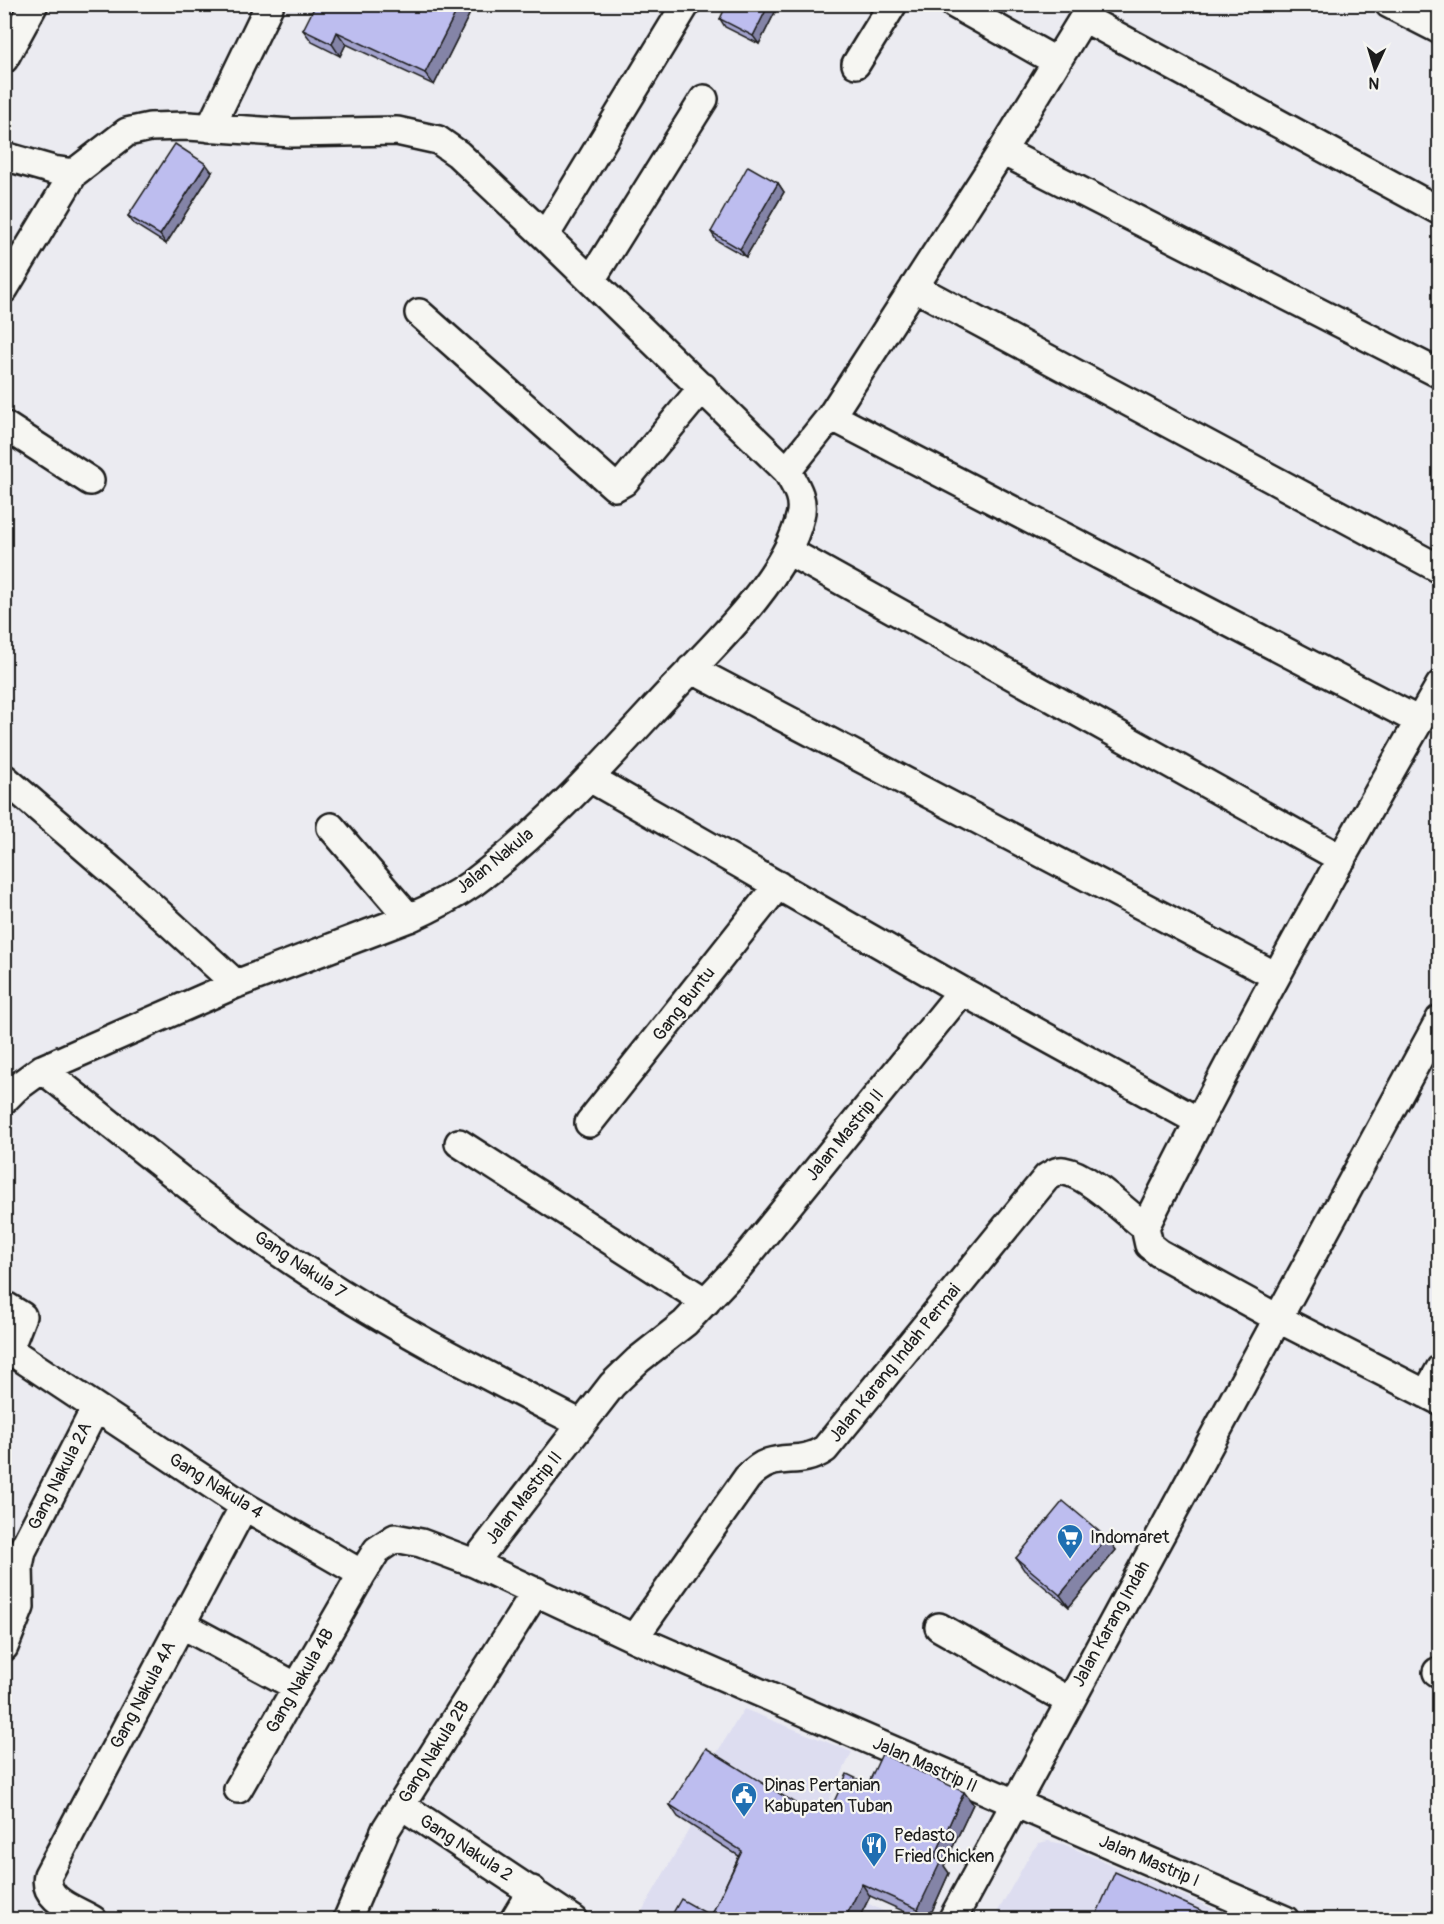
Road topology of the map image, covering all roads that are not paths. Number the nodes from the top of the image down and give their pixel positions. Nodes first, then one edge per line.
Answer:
1 (34, 4) edge
2 (270, 4) edge
3 (686, 4) edge
4 (892, 4) edge
5 (954, 4) edge
6 (1389, 4) edge
7 (1088, 11) edge
8 (1440, 30) edge
9 (4, 59) edge
10 (1057, 62) junction
11 (856, 64) dead end
12 (704, 99) dead end
13 (210, 128) junction
14 (1002, 151) junction
15 (4, 156) edge
16 (74, 173) junction
17 (1440, 211) edge
18 (545, 236) junction
19 (591, 280) junction
20 (914, 287) junction
21 (4, 289) edge
22 (419, 314) dead end
23 (1440, 374) edge
24 (703, 387) junction
25 (831, 416) junction
26 (4, 425) edge
27 (787, 471) junction
28 (90, 481) dead end
29 (788, 550) junction
30 (1440, 569) edge
31 (692, 669) junction
32 (1440, 685) edge
33 (1419, 721) junction
34 (590, 777) junction
35 (4, 778) edge
36 (332, 827) dead end
37 (1342, 859) junction
38 (778, 885) junction
39 (410, 918) junction
40 (1276, 976) junction
41 (236, 984) junction
42 (962, 991) junction
43 (1440, 1019) edge
44 (42, 1069) junction
45 (4, 1100) edge
46 (1198, 1121) junction
47 (590, 1123) dead end
48 (459, 1143) dead end
49 (1145, 1227) junction
50 (706, 1302) junction
51 (4, 1305) edge
52 (1279, 1319) junction
53 (1440, 1369) edge
54 (1433, 1397) edge
55 (95, 1409) junction
56 (581, 1424) junction
57 (244, 1506) junction
58 (474, 1563) junction
59 (362, 1574) junction
60 (536, 1591) junction
61 (181, 1624) junction
62 (939, 1627) dead end
63 (634, 1638) junction
64 (4, 1647) edge
65 (297, 1686) junction
66 (1069, 1701) junction
67 (238, 1789) dead end
68 (1013, 1803) junction
69 (401, 1805) junction
70 (532, 1890) junction
71 (93, 1920) edge
72 (347, 1920) edge
73 (514, 1920) edge
74 (574, 1920) edge
75 (952, 1920) edge
76 (1286, 1920) edge

1 - 9 street
2 - 13 street
3 - 18 street
4 - 11 street
5 - 10 street
6 - 8 street
7 - 10 street
7 - 17 street
10 - 14 street
12 - 19 street
13 - 16 street, Jalan Nakula
13 - 18 street, Jalan Nakula
14 - 20 street
14 - 23 street
15 - 16 street
16 - 21 street
18 - 19 street, Jalan Nakula
19 - 24 street, Jalan Nakula
20 - 25 street
20 - 30 street
22 - 24 street
24 - 27 street, Jalan Nakula
25 - 27 street
25 - 33 street
26 - 28 street
27 - 29 street, Jalan Nakula
29 - 31 street, Jalan Nakula
29 - 37 street
31 - 34 street, Jalan Nakula
31 - 40 street
32 - 33 street
33 - 37 street
34 - 38 street
34 - 39 street, Jalan Nakula
35 - 41 street
36 - 39 street
37 - 40 street
38 - 42 street
38 - 47 street, Gang Buntu
39 - 41 street, Jalan Nakula
40 - 46 street
41 - 44 street, Jalan Nakula
42 - 46 street
42 - 50 street, Jalan Mastrip II
43 - 52 street, Jalan Karang Indah
44 - 45 street, Jalan Nakula
44 - 56 street, Gang Nakula 7
46 - 49 street
48 - 50 street
49 - 52 street
49 - 63 street, Jalan Karang Indah Permai
50 - 56 street, Jalan Mastrip II
51 - 55 street, Gang Nakula 4
52 - 54 street
52 - 66 street, Jalan Karang Indah
53 - 54 street
55 - 57 street, Gang Nakula 4
55 - 64 street, Gang Nakula 2A
56 - 58 street, Jalan Mastrip II
57 - 59 street, Gang Nakula 4
57 - 61 street, Gang Nakula 4A
58 - 59 street
58 - 60 street, Jalan Mastrip II
59 - 65 street, Gang Nakula 4B
60 - 63 street, Jalan Mastrip II
60 - 69 street, Gang Nakula 2B
61 - 65 street
61 - 71 street, Gang Nakula 4A
62 - 66 street
63 - 68 street, Jalan Mastrip II
65 - 67 street, Gang Nakula 4B
66 - 68 street, Jalan Karang Indah
68 - 75 street, Jalan Karang Indah
68 - 76 street, Jalan Mastrip I
69 - 70 street, Gang Nakula 2
69 - 72 street, Gang Nakula 2B
70 - 73 street, Gang Nakula 2
70 - 74 street, Gang Nakula 2

